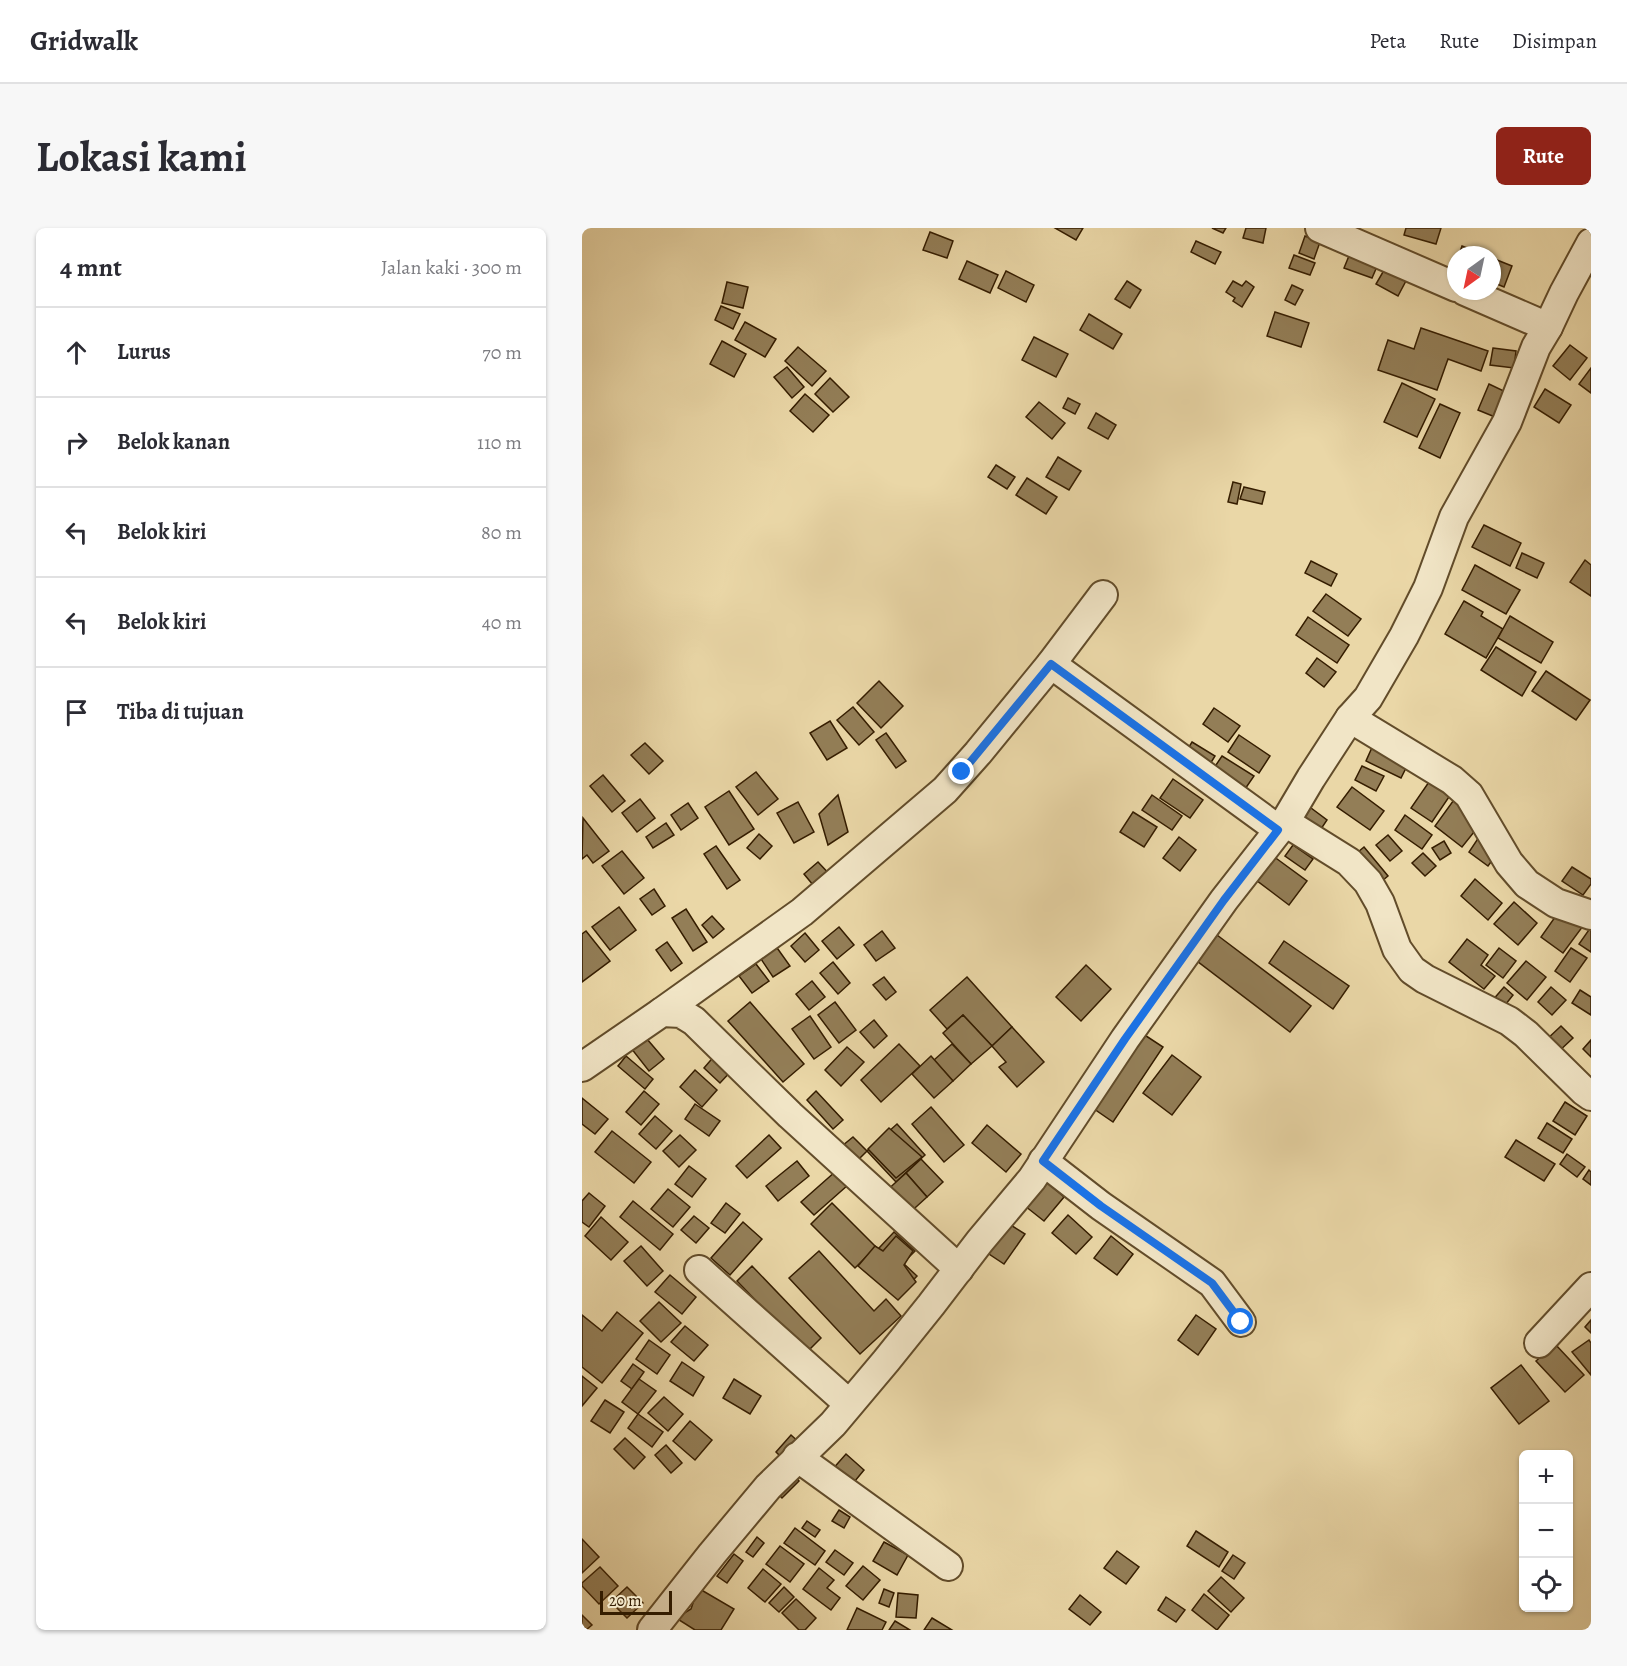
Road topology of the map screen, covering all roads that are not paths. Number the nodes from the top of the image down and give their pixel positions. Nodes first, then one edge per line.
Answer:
1 (1320, 228) edge
2 (1591, 243) edge
3 (1447, 283) edge
4 (1486, 300) edge
5 (1548, 327) junction
6 (1103, 595) dead end
7 (1051, 664) junction
8 (1350, 718) junction
9 (1282, 826) junction
10 (1591, 915) edge
11 (662, 1012) junction
12 (582, 1067) edge
13 (1591, 1096) edge
14 (1043, 1161) junction
15 (959, 1269) junction
16 (699, 1270) dead end
17 (1591, 1287) edge
18 (1241, 1322) dead end
19 (1539, 1343) dead end
20 (849, 1404) junction
21 (797, 1458) junction
22 (948, 1566) dead end
23 (652, 1630) edge

1 - 3 street
2 - 5 street
4 - 5 street
5 - 8 street
6 - 7 street
7 - 9 street
7 - 11 street
8 - 9 street
8 - 10 street
9 - 13 street
9 - 14 street
11 - 12 street
11 - 15 street
14 - 15 street
14 - 18 street
15 - 20 street
16 - 20 street
17 - 19 street
20 - 21 street
21 - 22 street
21 - 23 street

